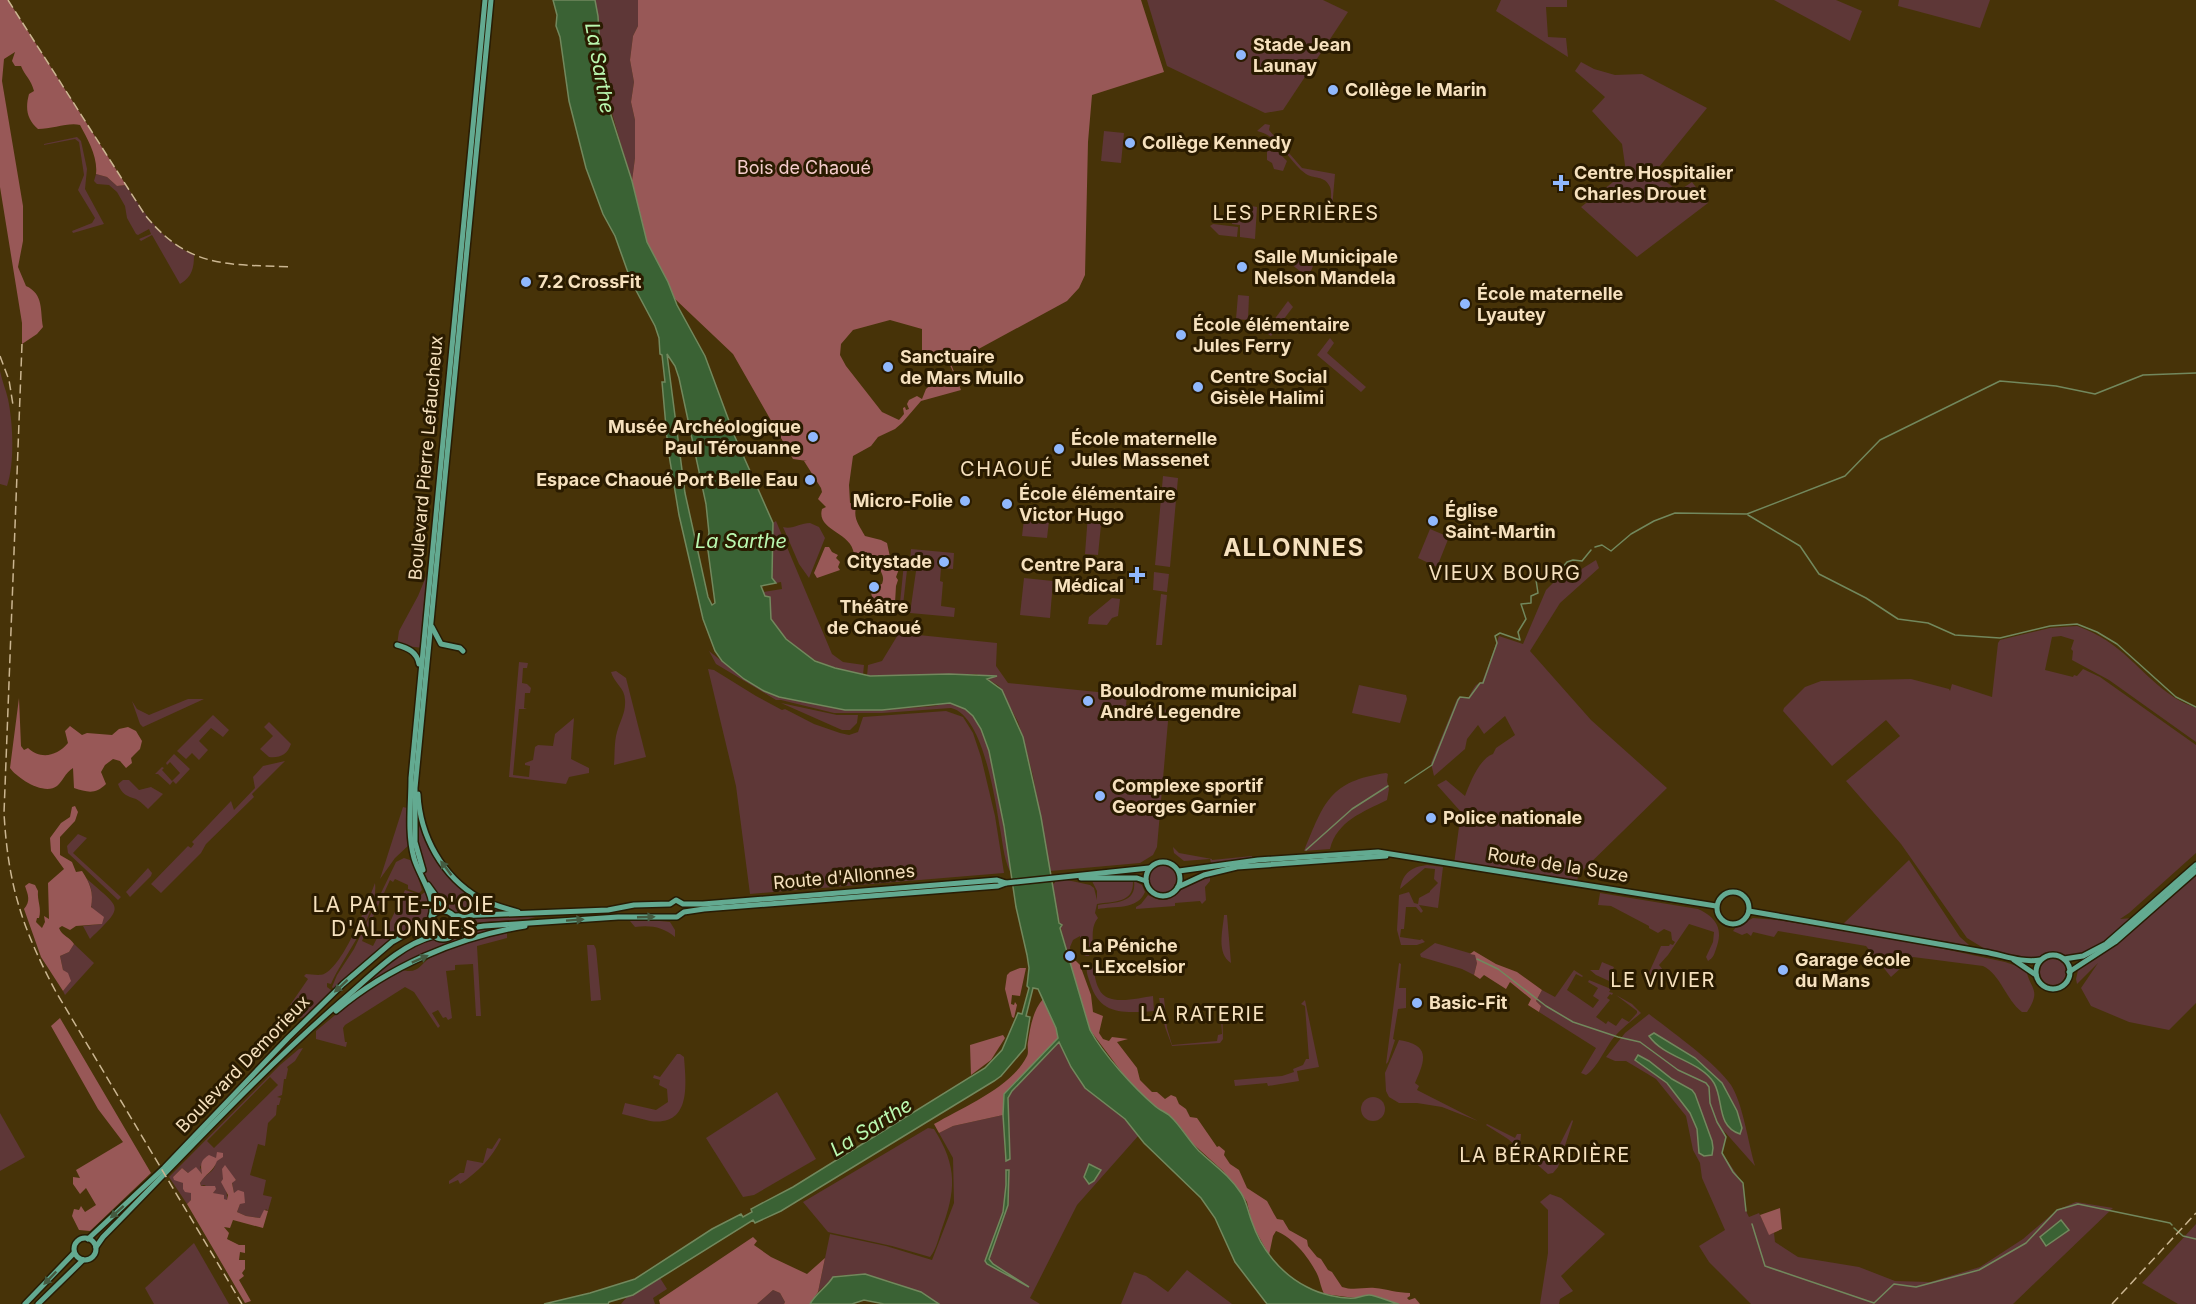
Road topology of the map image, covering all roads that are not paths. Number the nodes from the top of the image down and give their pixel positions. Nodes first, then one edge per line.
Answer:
1 (484, 0) edge
2 (490, 0) edge
3 (432, 626) junction
4 (397, 645) dead end
5 (463, 651) dead end
6 (420, 672) junction
7 (415, 788) junction
8 (1394, 855) junction
9 (2196, 865) edge
10 (1149, 868) junction
11 (1179, 871) junction
12 (2196, 871) edge
13 (1056, 879) junction
14 (1146, 881) junction
15 (1006, 883) junction
16 (1178, 887) junction
17 (670, 904) junction
18 (684, 904) junction
19 (1716, 906) junction
20 (446, 910) junction
21 (1749, 910) junction
22 (684, 912) junction
23 (532, 914) junction
24 (455, 916) junction
25 (674, 916) junction
26 (430, 919) junction
27 (551, 921) junction
28 (455, 932) junction
29 (434, 936) junction
30 (2010, 958) junction
31 (2064, 959) junction
32 (2040, 960) junction
33 (2069, 972) junction
34 (2036, 975) junction
35 (279, 1058) junction
36 (88, 1239) junction
37 (96, 1247) junction
38 (75, 1253) junction
39 (84, 1260) junction
40 (25, 1304) edge
41 (38, 1304) edge

1 - 6 main road, Boulevard Pierre Lefaucheux
2 - 3 main road, Boulevard Pierre Lefaucheux
3 - 5 main road
3 - 7 main road, Boulevard Pierre Lefaucheux
4 - 6 main road
6 - 26 main road, Boulevard Pierre Lefaucheux
7 - 20 main road, Boulevard Pierre Lefaucheux
23 -> 7 main road
8 - 11 main road, Route de la Suze
8 - 16 main road, Route de la Suze
8 - 19 main road, Route de la Suze
9 - 31 main road
10 - 11 main road
10 - 13 main road, Route d'Allonnes
10 - 14 main road
11 - 16 main road
12 - 33 main road
13 - 14 main road, Route d'Allonnes
13 - 15 main road, Route d'Allonnes
14 - 16 main road
15 - 18 main road, Route d'Allonnes
15 - 22 main road, Route d'Allonnes
17 - 18 main road, Route d'Allonnes
17 - 23 main road, Route d'Allonnes
17 - 25 main road
18 - 22 main road
19 - 21 main road
19 - 21 main road
20 - 24 main road
20 - 26 main road
21 - 30 main road
22 - 25 main road, Route d'Allonnes
23 - 24 main road, Route d'Allonnes
24 - 28 main road
27 -> 25 main road, Route d'Allonnes
26 - 29 main road
26 -> 36 main road, Boulevard Demorieux
27 - 28 main road, Route d'Allonnes
35 -> 27 main road
28 - 29 main road
29 - 35 main road, Boulevard Demorieux
30 - 32 main road
30 - 34 main road
31 - 32 main road
31 - 33 main road
32 - 34 main road
33 - 34 main road
35 - 37 main road, Boulevard Demorieux
36 - 37 main road
36 - 38 main road
37 - 39 main road
38 - 39 main road
38 -> 40 main road
39 - 41 main road

